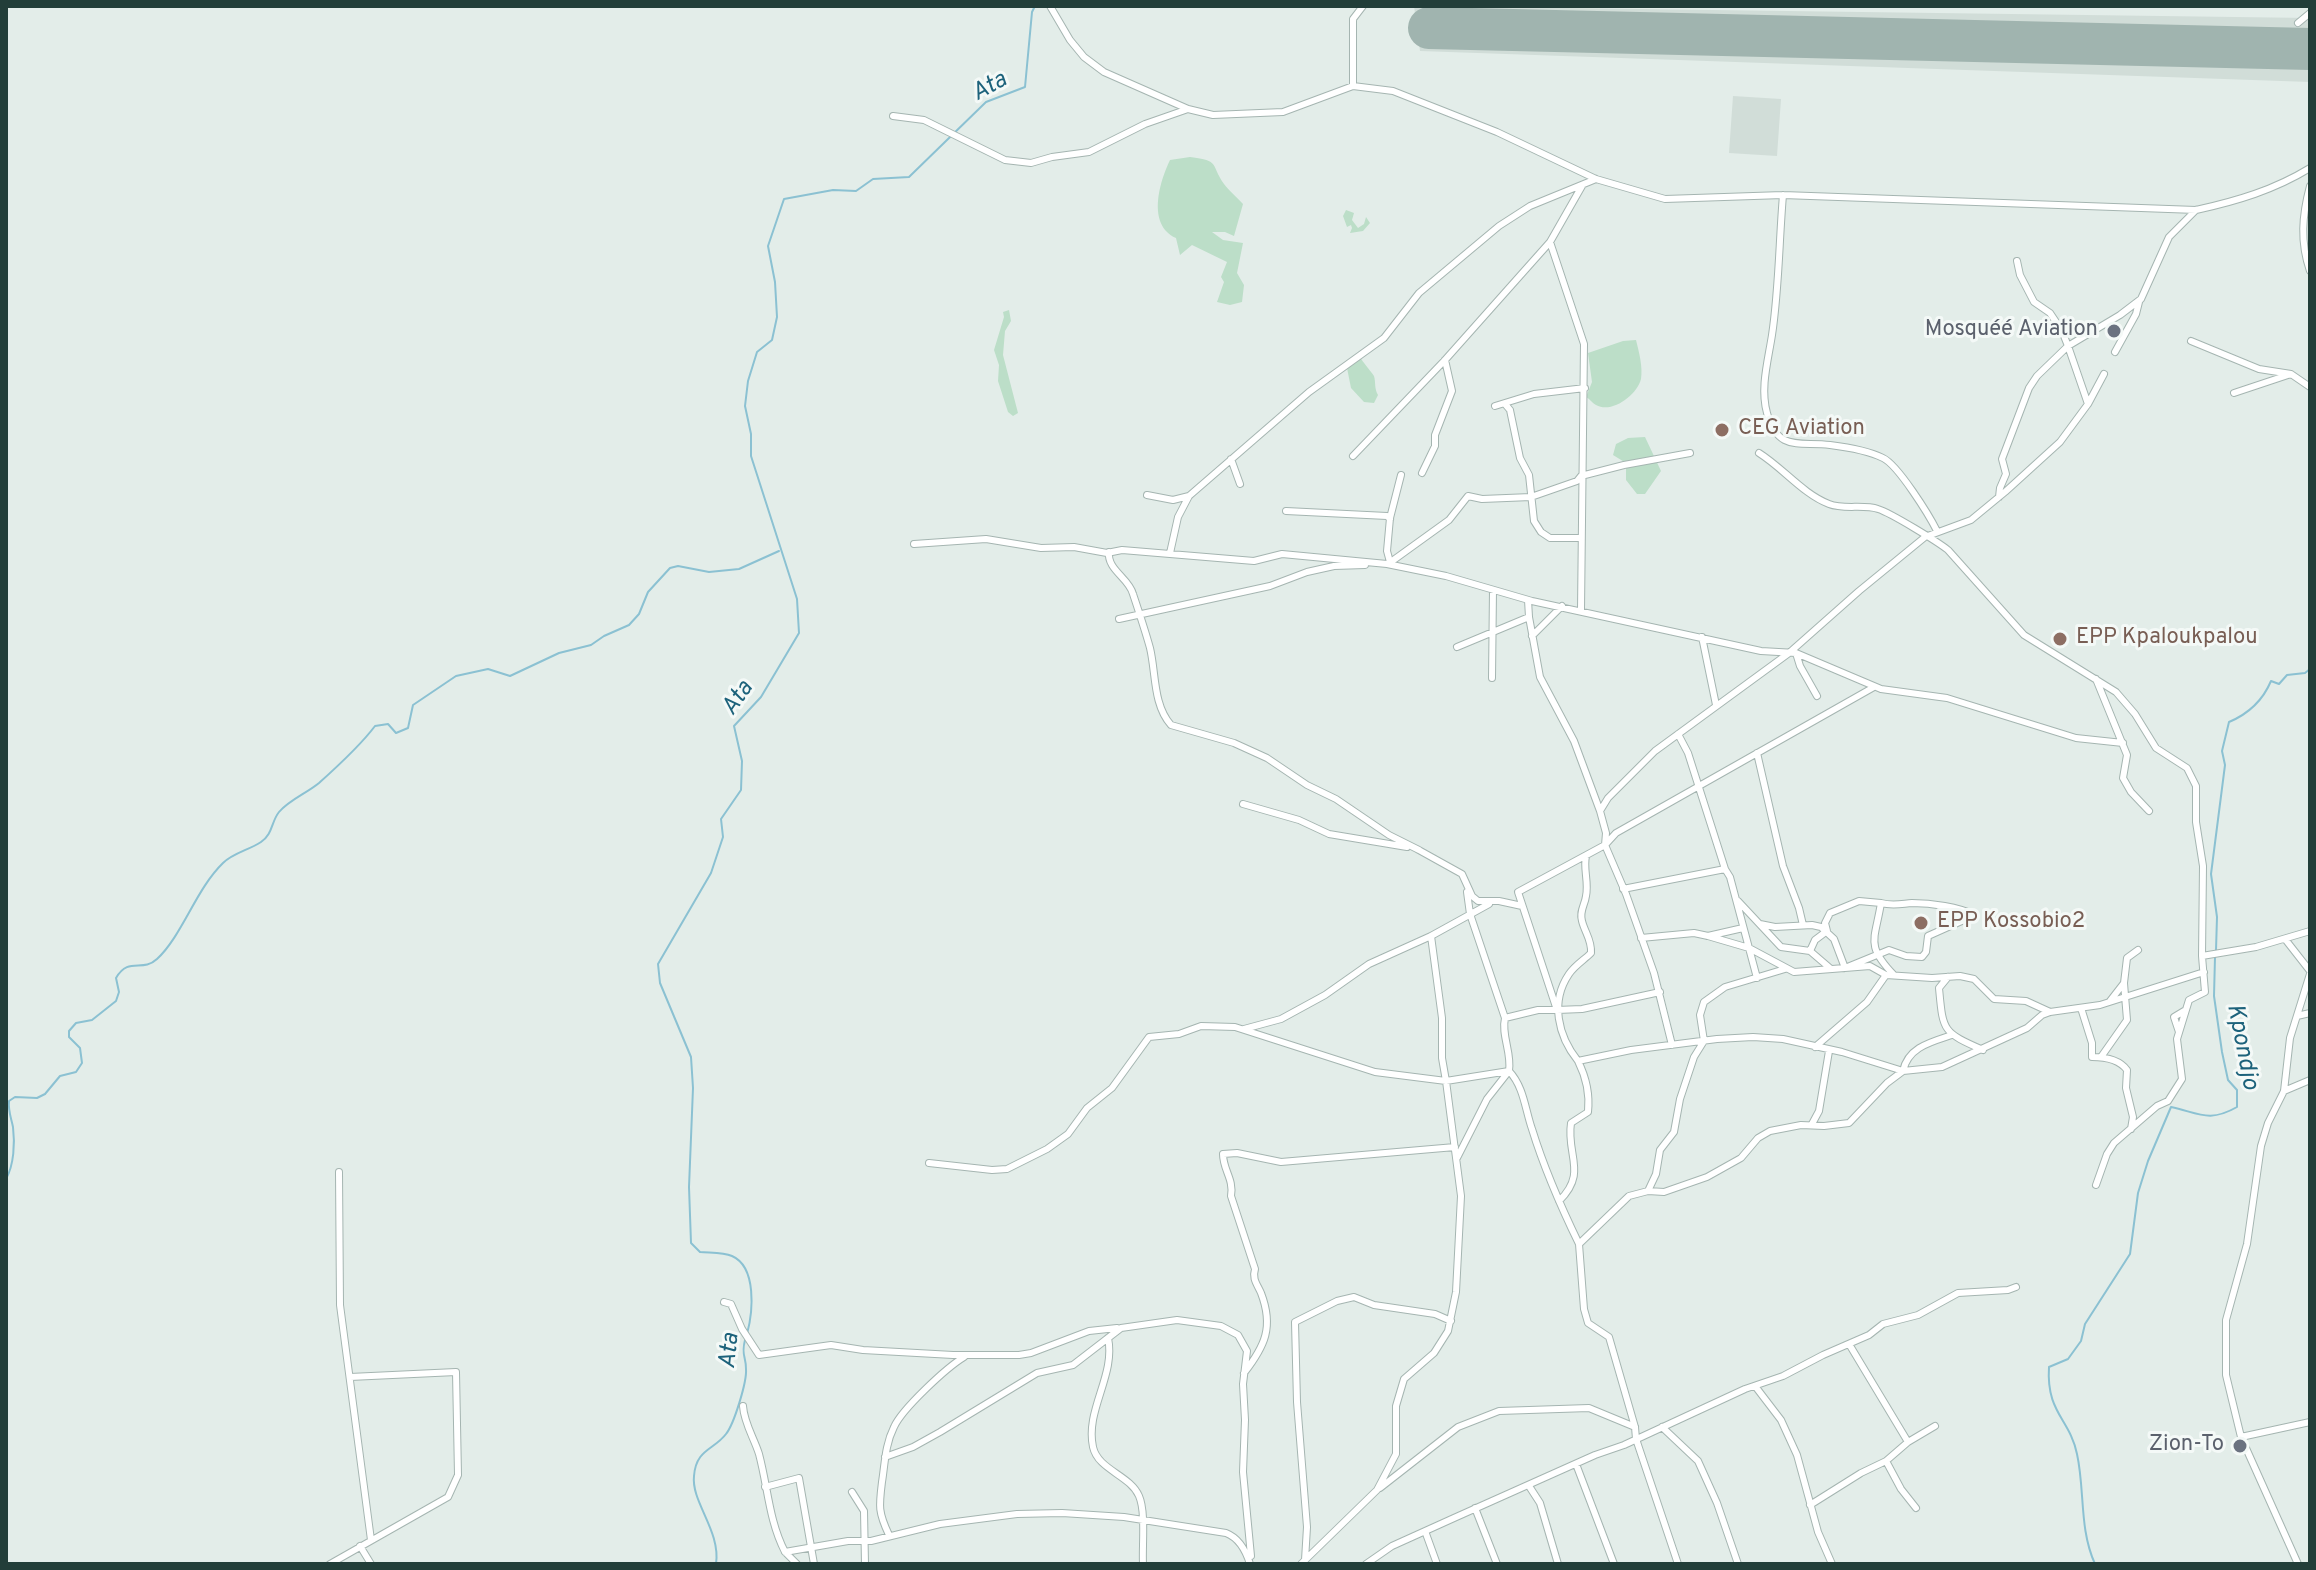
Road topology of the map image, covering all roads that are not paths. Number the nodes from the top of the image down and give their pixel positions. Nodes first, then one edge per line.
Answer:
1 (1050, 6) edge
2 (1363, 6) edge
3 (2310, 13) edge
4 (2298, 23) dead end
5 (1353, 86) junction
6 (1188, 109) junction
7 (893, 116) dead end
8 (2310, 168) edge
9 (1596, 179) junction
10 (1582, 186) junction
11 (2310, 186) edge
12 (1783, 195) junction
13 (2196, 210) junction
14 (1550, 242) junction
15 (2017, 261) dead end
16 (2310, 271) edge
17 (2141, 299) junction
18 (2191, 341) dead end
19 (2068, 346) junction
20 (2115, 352) dead end
21 (1445, 360) junction
22 (2104, 374) dead end
23 (2291, 374) junction
24 (2310, 387) edge
25 (1585, 388) junction
26 (2234, 393) dead end
27 (1505, 404) junction
28 (2088, 404) junction
29 (1495, 406) dead end
30 (1690, 453) dead end
31 (1759, 453) dead end
32 (1353, 456) dead end
33 (1231, 459) junction
34 (1422, 473) dead end
35 (1401, 475) dead end
36 (1581, 476) junction
37 (1240, 484) dead end
38 (1147, 495) dead end
39 (1189, 496) junction
40 (1531, 497) junction
41 (1999, 497) junction
42 (1286, 511) dead end
43 (1390, 519) junction
44 (1937, 531) junction
45 (1925, 537) junction
46 (1581, 538) junction
47 (914, 544) dead end
48 (1109, 552) junction
49 (1170, 553) junction
50 (1389, 563) junction
51 (1493, 590) junction
52 (1528, 600) junction
53 (1562, 606) junction
54 (1581, 610) junction
55 (1139, 614) junction
56 (1529, 617) junction
57 (1119, 619) dead end
58 (1492, 632) junction
59 (1532, 636) junction
60 (1702, 637) junction
61 (1457, 647) dead end
62 (1792, 653) junction
63 (1492, 678) dead end
64 (2096, 679) junction
65 (1874, 687) junction
66 (1817, 696) dead end
67 (1716, 705) junction
68 (1678, 734) junction
69 (2123, 743) junction
70 (1757, 753) junction
71 (1699, 786) junction
72 (1243, 804) dead end
73 (1600, 811) junction
74 (2149, 811) dead end
75 (1605, 845) junction
76 (1419, 850) junction
77 (1586, 855) junction
78 (1725, 869) junction
79 (1466, 881) junction
80 (1623, 889) junction
81 (1518, 892) junction
82 (1735, 896) junction
83 (1499, 901) junction
84 (1881, 903) junction
85 (1522, 906) junction
86 (1470, 914) junction
87 (1760, 924) junction
88 (1803, 925) junction
89 (1743, 928) junction
90 (1827, 931) junction
91 (2310, 931) edge
92 (1431, 936) junction
93 (1708, 936) junction
94 (1641, 938) junction
95 (2285, 939) junction
96 (1749, 948) junction
97 (2138, 950) dead end
98 (1810, 951) junction
99 (1876, 956) junction
100 (2204, 956) junction
101 (1845, 968) junction
102 (1785, 969) junction
103 (1831, 969) junction
104 (2204, 972) junction
105 (2310, 972) edge
106 (1890, 975) junction
107 (1948, 977) junction
108 (1757, 978) junction
109 (2124, 983) junction
110 (1660, 992) junction
111 (2127, 995) junction
112 (2110, 1001) junction
113 (2081, 1008) junction
114 (1557, 1010) junction
115 (2050, 1012) junction
116 (2310, 1013) edge
117 (2297, 1016) junction
118 (1505, 1018) junction
119 (1244, 1029) junction
120 (1952, 1035) junction
121 (1704, 1041) junction
122 (1672, 1045) junction
123 (1815, 1047) junction
124 (1983, 1050) junction
125 (1829, 1051) junction
126 (2101, 1057) junction
127 (1578, 1061) junction
128 (1509, 1071) junction
129 (1903, 1071) junction
130 (2310, 1080) edge
131 (1446, 1081) junction
132 (2284, 1091) junction
133 (1812, 1124) junction
134 (2131, 1129) junction
135 (1455, 1147) junction
136 (1456, 1159) junction
137 (929, 1163) dead end
138 (339, 1172) dead end
139 (2096, 1185) dead end
140 (1648, 1191) junction
141 (1559, 1201) junction
142 (1579, 1244) junction
143 (2016, 1287) dead end
144 (724, 1302) dead end
145 (1451, 1321) junction
146 (1121, 1328) junction
147 (1108, 1338) junction
148 (1849, 1344) junction
149 (967, 1355) junction
150 (1244, 1373) junction
151 (350, 1377) junction
152 (1755, 1386) junction
153 (743, 1406) dead end
154 (2310, 1422) edge
155 (1935, 1426) dead end
156 (1635, 1427) junction
157 (1662, 1427) junction
158 (2241, 1437) junction
159 (1636, 1439) junction
160 (1908, 1442) junction
161 (885, 1457) junction
162 (1886, 1461) junction
163 (1576, 1464) junction
164 (1529, 1486) junction
165 (765, 1487) junction
166 (1377, 1490) junction
167 (852, 1492) dead end
168 (1810, 1505) junction
169 (1475, 1508) junction
170 (1916, 1508) dead end
171 (1141, 1520) junction
172 (1425, 1531) junction
173 (889, 1535) junction
174 (371, 1540) junction
175 (865, 1541) junction
176 (360, 1546) junction
177 (812, 1547) junction
178 (785, 1552) junction
179 (1378, 1560) edge
180 (1303, 1562) edge
181 (330, 1564) edge
182 (371, 1564) edge
183 (797, 1564) edge
184 (814, 1564) edge
185 (865, 1564) edge
186 (1143, 1564) edge
187 (1251, 1564) edge
188 (1366, 1564) edge
189 (1437, 1564) edge
190 (1497, 1564) edge
191 (1558, 1564) edge
192 (1614, 1564) edge
193 (1678, 1564) edge
194 (1738, 1564) edge
195 (1832, 1564) edge
196 (2298, 1564) edge

1 - 6 street
2 - 5 street
3 - 4 street
5 - 6 street
5 - 9 street
6 - 7 street
8 - 13 street
9 - 10 street
9 - 12 street
10 - 14 street
10 - 33 street
11 - 16 street
12 - 13 street
12 - 44 street
13 - 17 street
14 - 21 street
14 - 25 street
15 - 19 street
17 - 19 street
17 - 20 street
18 - 23 street
19 - 28 street
19 - 41 street
21 - 32 street
21 - 34 street
22 - 28 street
23 - 24 street
23 - 26 street
25 - 27 street
25 - 36 street
27 - 29 street
27 - 40 street
28 - 41 street
30 - 36 street
31 - 45 street
33 - 37 street
33 - 39 street
35 - 43 street
36 - 40 street
36 - 46 street
38 - 39 street
39 - 49 street
40 - 46 street
40 - 50 street
41 - 44 street
42 - 43 street
43 - 50 street
44 - 45 street
45 - 62 street
45 - 64 street
46 - 54 street
47 - 48 street
48 - 49 street
48 - 55 street
49 - 50 street
50 - 51 street
50 - 55 street
51 - 52 street
51 - 58 street
52 - 53 street
52 - 56 street
53 - 54 street
53 - 59 street
54 - 60 street
55 - 57 street
55 - 76 street
56 - 58 street
56 - 59 street
58 - 61 street
58 - 63 street
59 - 73 street
60 - 62 street
60 - 67 street
62 - 65 street
62 - 66 street
62 - 67 street
64 - 69 street
64 - 100 street
65 - 69 street
65 - 70 street
67 - 68 street
68 - 71 street
68 - 73 street
69 - 74 street
70 - 71 street
70 - 88 street
71 - 75 street
71 - 78 street
72 - 76 street
73 - 75 street
75 - 77 street
75 - 80 street
76 - 79 street
77 - 81 street
77 - 114 street
78 - 80 street
78 - 82 street
79 - 83 street
79 - 86 street
80 - 94 street
81 - 83 street
81 - 85 street
82 - 87 street
82 - 89 street
83 - 85 street
83 - 86 street
84 - 90 street
84 - 99 street
84 - 99 street
85 - 114 street
86 - 92 street
86 - 118 street
87 - 88 street
87 - 98 street
88 - 90 street
89 - 93 street
89 - 96 street
90 - 98 street
90 - 101 street
91 - 95 street
92 - 119 street
92 - 131 street
93 - 94 street
93 - 96 street
94 - 110 street
95 - 100 street
95 - 105 street
96 - 102 street
96 - 108 street
97 - 109 street
98 - 103 street
99 - 101 street
99 - 106 street
100 - 104 street
101 - 103 street
101 - 106 street
102 - 103 street
102 - 108 street
104 - 111 street
104 - 134 street
105 - 117 street
106 - 107 street
106 - 123 street
107 - 115 street
107 - 120 street
108 - 121 street
109 - 111 street
109 - 112 street
110 - 114 street
110 - 122 street
111 - 112 street
111 - 126 street
112 - 113 street
113 - 115 street
113 - 126 street
114 - 118 street
114 - 127 street
115 - 124 street
116 - 117 street
117 - 132 street
118 - 128 street
119 - 131 street
119 - 137 street
120 - 124 street
120 - 129 street
121 - 122 street
121 - 123 street
121 - 140 street
122 - 127 street
123 - 125 street
124 - 129 street
125 - 129 street
125 - 133 street
126 - 134 street
127 - 141 street
128 - 131 street
128 - 136 street
128 - 141 street
129 - 133 street
130 - 132 street
131 - 135 street
132 - 158 street
133 - 140 street
134 - 139 street
135 - 136 street
135 - 150 street
136 - 145 street
138 - 151 street
140 - 142 street
141 - 142 street
142 - 156 street
143 - 148 street
144 - 149 street
145 - 166 street
145 - 180 street
146 - 147 street
146 - 149 street
146 - 150 street
147 - 161 street
147 - 171 street
148 - 152 street
148 - 160 street
149 - 161 street
150 - 187 street
151 - 174 street
151 - 174 street
152 - 157 street
152 - 168 street
153 - 165 street
154 - 158 street
155 - 160 street
156 - 159 street
156 - 166 street
157 - 159 street
157 - 194 street
158 - 196 street
159 - 163 street
159 - 193 street
160 - 162 street
161 - 173 street
162 - 168 street
162 - 170 street
163 - 164 street
163 - 192 street
164 - 169 street
164 - 191 street
165 - 177 street
165 - 178 street
166 - 180 street
167 - 175 street
168 - 195 street
169 - 172 street
169 - 190 street
171 - 173 street
171 - 186 street
171 - 187 street
172 - 179 street
172 - 189 street
173 - 175 street
174 - 176 street
175 - 177 street
175 - 185 street
176 - 181 street
176 - 182 street
177 - 178 street
177 - 184 street
178 - 183 street
179 - 188 street

